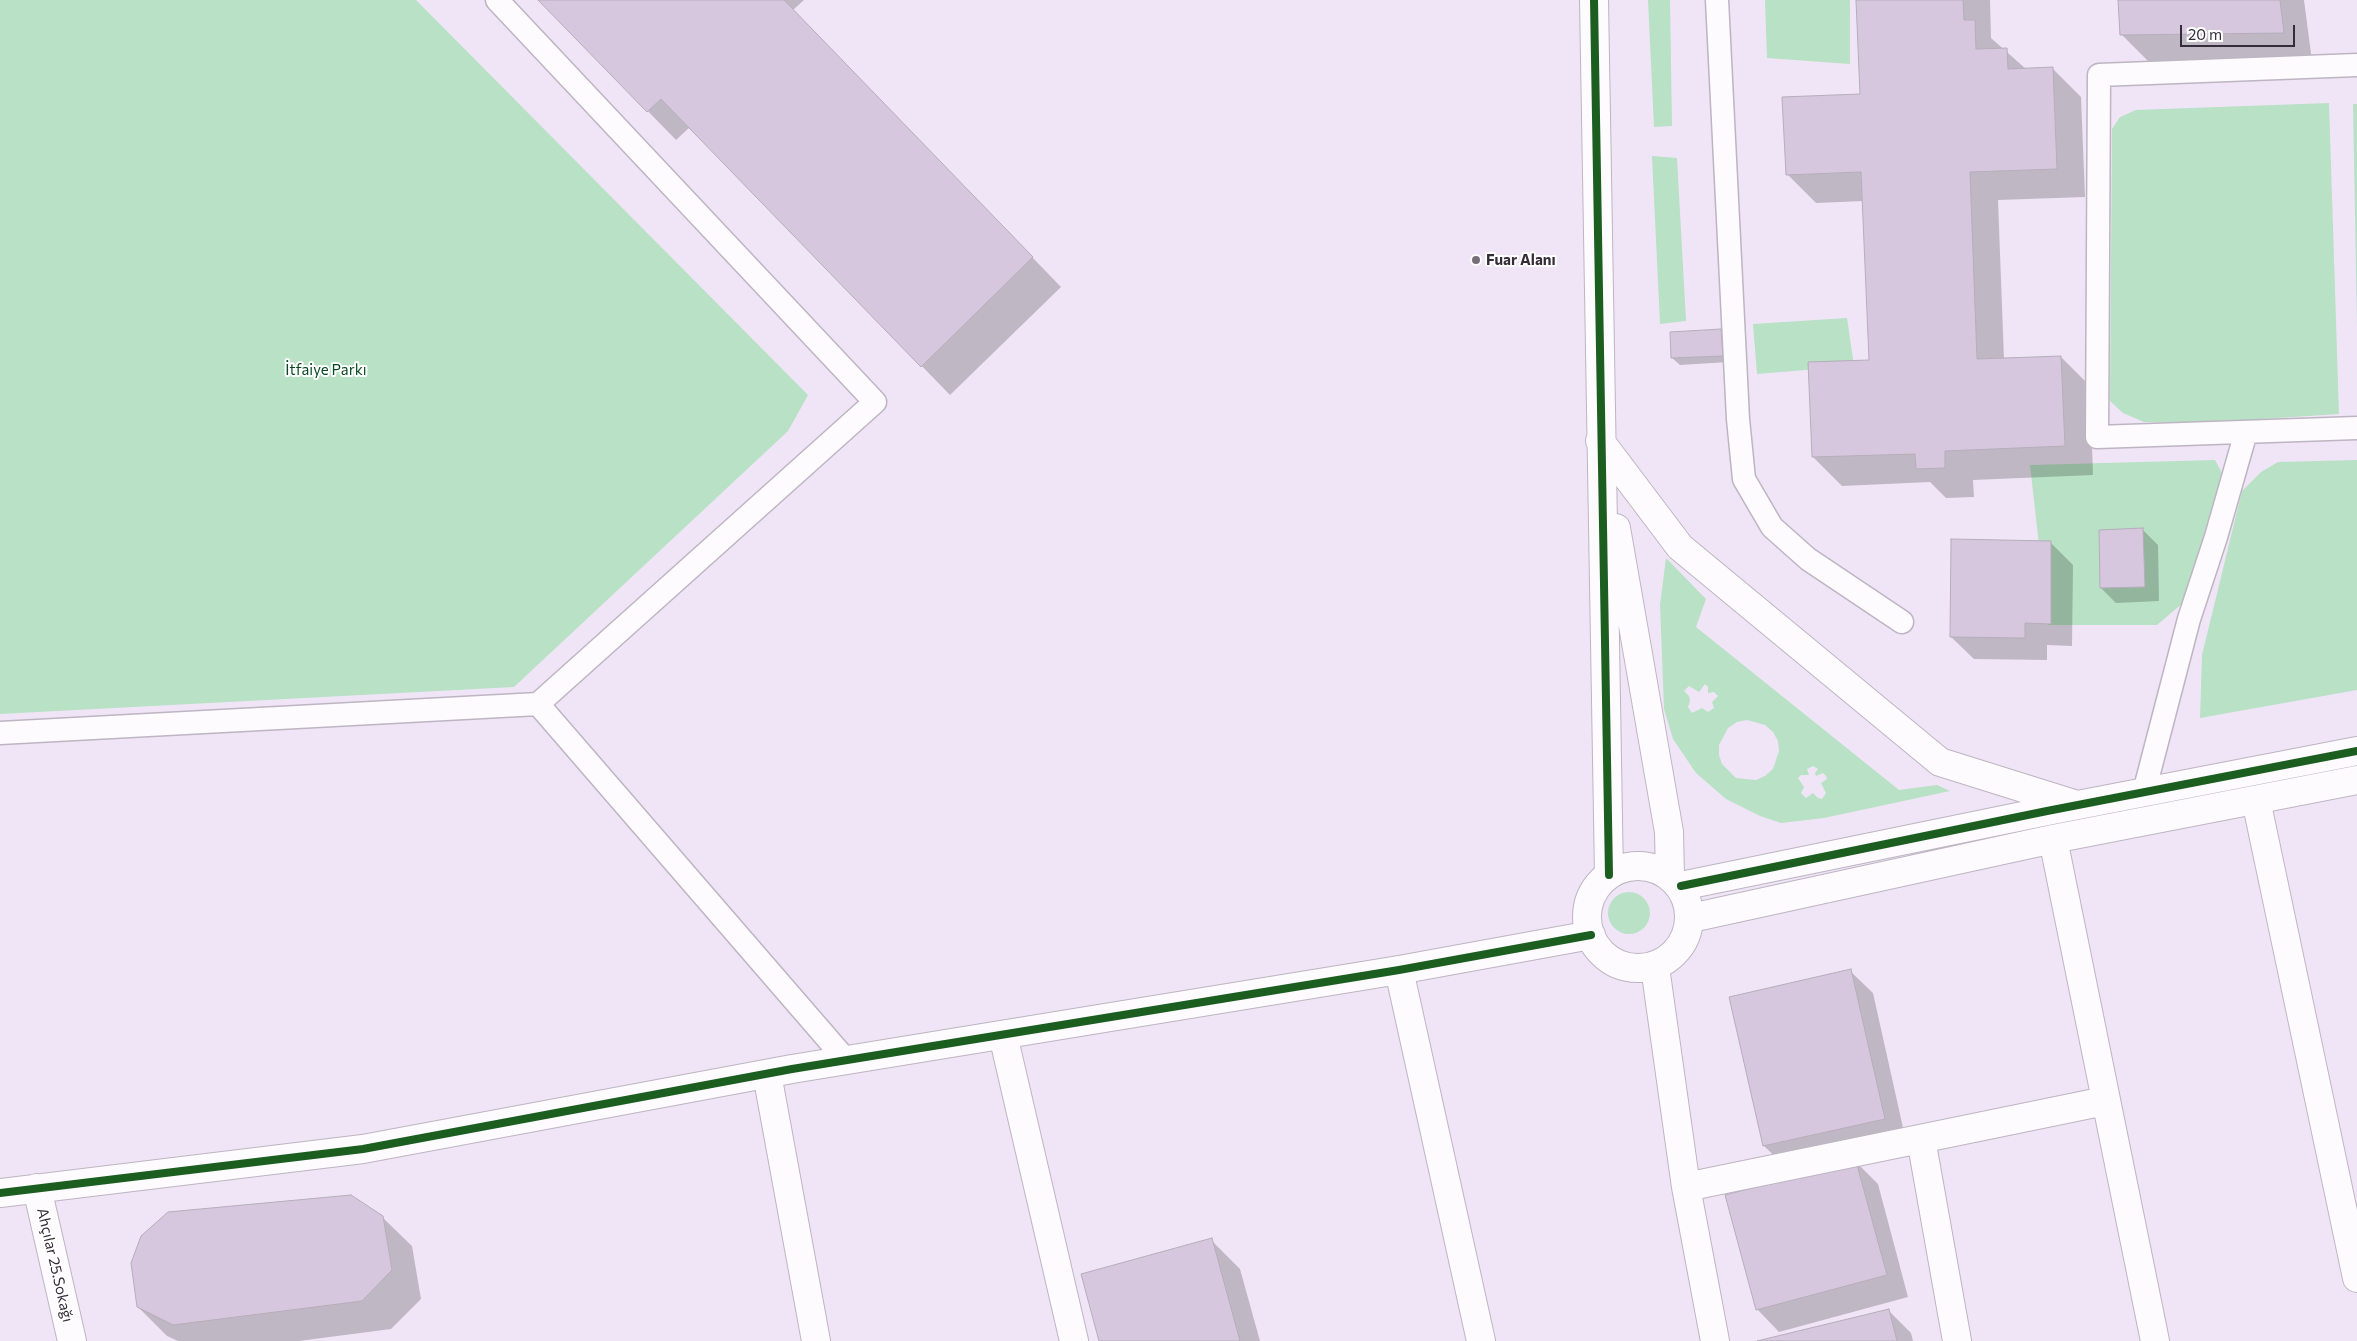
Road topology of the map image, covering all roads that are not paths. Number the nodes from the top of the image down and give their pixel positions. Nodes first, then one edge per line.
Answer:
1 (497, 0) edge
2 (1594, 0) edge
3 (1716, 0) edge
4 (2357, 65) edge
5 (2357, 428) edge
6 (2246, 432) junction
7 (1600, 441) junction
8 (1902, 622) dead end
9 (538, 704) junction
10 (0, 733) edge
11 (2357, 751) edge
12 (2357, 780) edge
13 (2144, 792) junction
14 (2256, 800) junction
15 (2078, 805) junction
16 (2053, 839) junction
17 (1609, 875) junction
18 (1675, 881) junction
19 (1691, 918) junction
20 (1591, 935) junction
21 (1655, 967) junction
22 (1399, 970) junction
23 (1004, 1034) junction
24 (846, 1060) junction
25 (767, 1074) junction
26 (2106, 1101) junction
27 (1921, 1139) junction
28 (37, 1188) junction
29 (1686, 1188) junction
30 (0, 1193) edge
31 (2357, 1278) edge
32 (72, 1341) edge
33 (816, 1341) edge
34 (1074, 1341) edge
35 (1481, 1341) edge
36 (1715, 1341) edge
37 (1957, 1341) edge
38 (2155, 1341) edge

1 - 9 lane
2 - 7 street
3 - 8 lane
4 - 6 lane
5 - 6 lane
6 - 13 lane
7 - 15 street
7 - 17 street
7 - 18 street
9 - 10 lane
9 - 24 lane
11 - 13 street
12 - 14 street
13 - 15 street
14 - 16 street
14 - 31 street
15 - 18 street
16 - 19 street
16 - 26 street
17 - 18 street
17 - 20 street
18 - 19 street
19 - 21 street
20 - 21 street
20 - 22 street
21 - 29 street
22 - 23 street
22 - 35 street
23 - 24 street
23 - 34 street
24 - 25 street
25 - 28 street
25 - 33 street
26 - 27 street
26 - 38 street
27 - 29 street
27 - 37 street
28 - 30 street
28 - 32 street, Ahçılar 25.Sokağı
29 - 36 street

